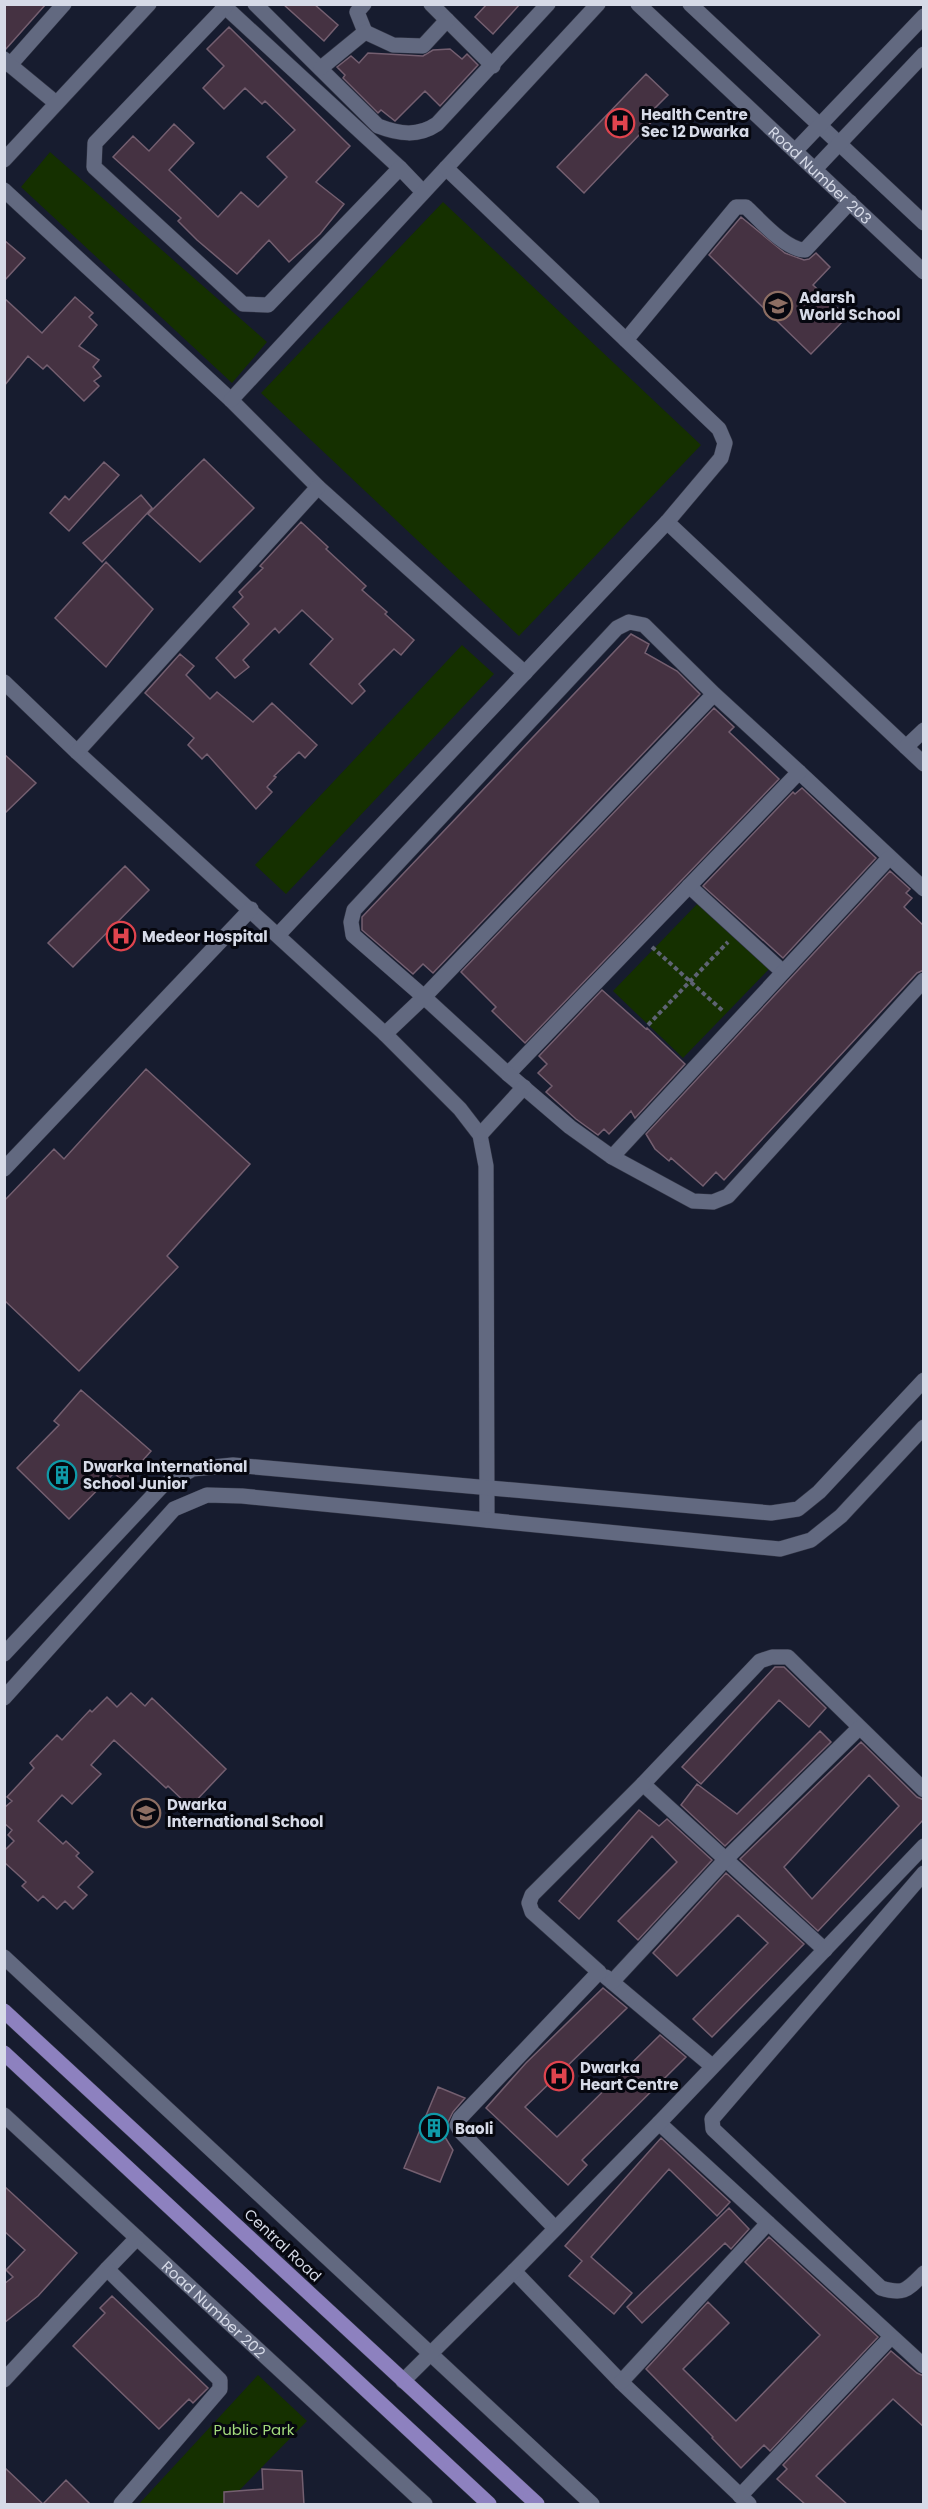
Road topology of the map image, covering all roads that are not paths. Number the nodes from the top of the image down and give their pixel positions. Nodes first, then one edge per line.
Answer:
1 (64, 4) edge
2 (149, 4) edge
3 (255, 4) edge
4 (364, 4) edge
5 (431, 4) edge
6 (548, 4) edge
7 (598, 4) edge
8 (638, 4) edge
9 (690, 4) edge
10 (223, 6) edge
11 (924, 16) edge
12 (447, 20) junction
13 (365, 32) junction
14 (924, 54) edge
15 (7, 62) edge
16 (493, 66) junction
17 (321, 68) junction
18 (56, 103) junction
19 (820, 125) junction
20 (839, 143) junction
21 (795, 150) junction
22 (4, 160) edge
23 (400, 168) junction
24 (446, 168) junction
25 (816, 170) junction
26 (4, 190) edge
27 (423, 192) junction
28 (850, 202) junction
29 (924, 223) edge
30 (924, 272) edge
31 (626, 339) junction
32 (231, 400) junction
33 (318, 488) junction
34 (667, 522) junction
35 (525, 673) junction
36 (4, 682) edge
37 (714, 694) junction
38 (924, 730) edge
39 (906, 747) junction
40 (77, 752) junction
41 (924, 764) edge
42 (799, 772) junction
43 (890, 858) junction
44 (689, 886) junction
45 (924, 889) edge
46 (251, 909) junction
47 (279, 935) junction
48 (783, 972) junction
49 (924, 980) edge
50 (424, 997) junction
51 (385, 1034) junction
52 (508, 1074) junction
53 (524, 1087) junction
54 (480, 1135) junction
55 (612, 1157) junction
56 (4, 1169) edge
57 (920, 1390) edge
58 (924, 1427) edge
59 (487, 1487) junction
60 (487, 1520) junction
61 (4, 1654) edge
62 (4, 1698) edge
63 (859, 1728) junction
64 (643, 1784) junction
65 (924, 1790) edge
66 (924, 1846) edge
67 (726, 1859) junction
68 (924, 1873) edge
69 (825, 1950) junction
70 (4, 1957) edge
71 (605, 1977) junction
72 (4, 2011) edge
73 (4, 2053) edge
74 (712, 2066) junction
75 (4, 2115) edge
76 (659, 2123) junction
77 (768, 2223) junction
78 (555, 2228) junction
79 (138, 2238) junction
80 (107, 2270) junction
81 (514, 2271) junction
82 (924, 2273) edge
83 (891, 2337) junction
84 (431, 2355) junction
85 (924, 2366) edge
86 (4, 2380) edge
87 (403, 2381) junction
88 (621, 2382) junction
89 (744, 2500) edge
90 (121, 2505) edge
91 (425, 2505) edge
92 (489, 2505) edge
93 (537, 2505) edge
94 (592, 2505) edge

1 - 15 street
2 - 18 street
3 - 17 street
4 - 13 street
5 - 12 street
6 - 16 street
7 - 24 street
8 - 21 street, Road Number 203
9 - 19 street
10 - 23 street
10 - 23 street
11 - 19 street
12 - 13 street
12 - 16 street
13 - 17 street
14 - 20 street
15 - 18 street
16 - 17 street
18 - 22 street
19 - 20 street
19 - 21 street
20 - 25 street
20 - 29 street
21 - 25 street, Road Number 203
23 - 27 street
24 - 27 street
24 - 31 street
25 - 28 street, Road Number 203
26 - 32 street
27 - 32 street
28 - 30 street, Road Number 203
28 - 31 street
31 - 34 street
32 - 33 street
33 - 35 street
33 - 40 street
34 - 35 street
34 - 39 street
35 - 47 street
36 - 40 street
37 - 42 street
37 - 50 street
37 - 50 street
38 - 39 street
39 - 41 street
40 - 46 street
42 - 43 street
42 - 44 street
43 - 45 street
43 - 48 street
44 - 48 street
44 - 52 street
46 - 47 street
46 - 56 street
47 - 51 street
48 - 55 street
49 - 55 street
50 - 51 street
50 - 52 street
51 - 54 street
52 - 53 street
53 - 54 street
53 - 55 street
54 - 59 street
57 - 59 street
58 - 60 street
59 - 60 street
59 - 61 street
60 - 62 street
63 - 64 street
63 - 65 street
63 - 67 street
64 - 67 street
64 - 71 street
66 - 69 street
67 - 69 street
67 - 71 street
68 - 82 street
69 - 74 street
70 - 84 street
71 - 74 street
71 - 78 street
72 - 87 main road, Central Road
73 - 92 main road
74 - 76 street
75 - 79 street, Road Number 202
76 - 77 street
76 - 78 street
77 - 83 street
77 - 88 street
78 - 81 street
79 - 80 street
79 - 91 street, Road Number 202
80 - 86 street
80 - 90 street
81 - 84 street
81 - 88 street
83 - 85 street
83 - 89 street
84 - 87 street
84 - 94 street
87 - 93 main road, Central Road
88 - 89 street

